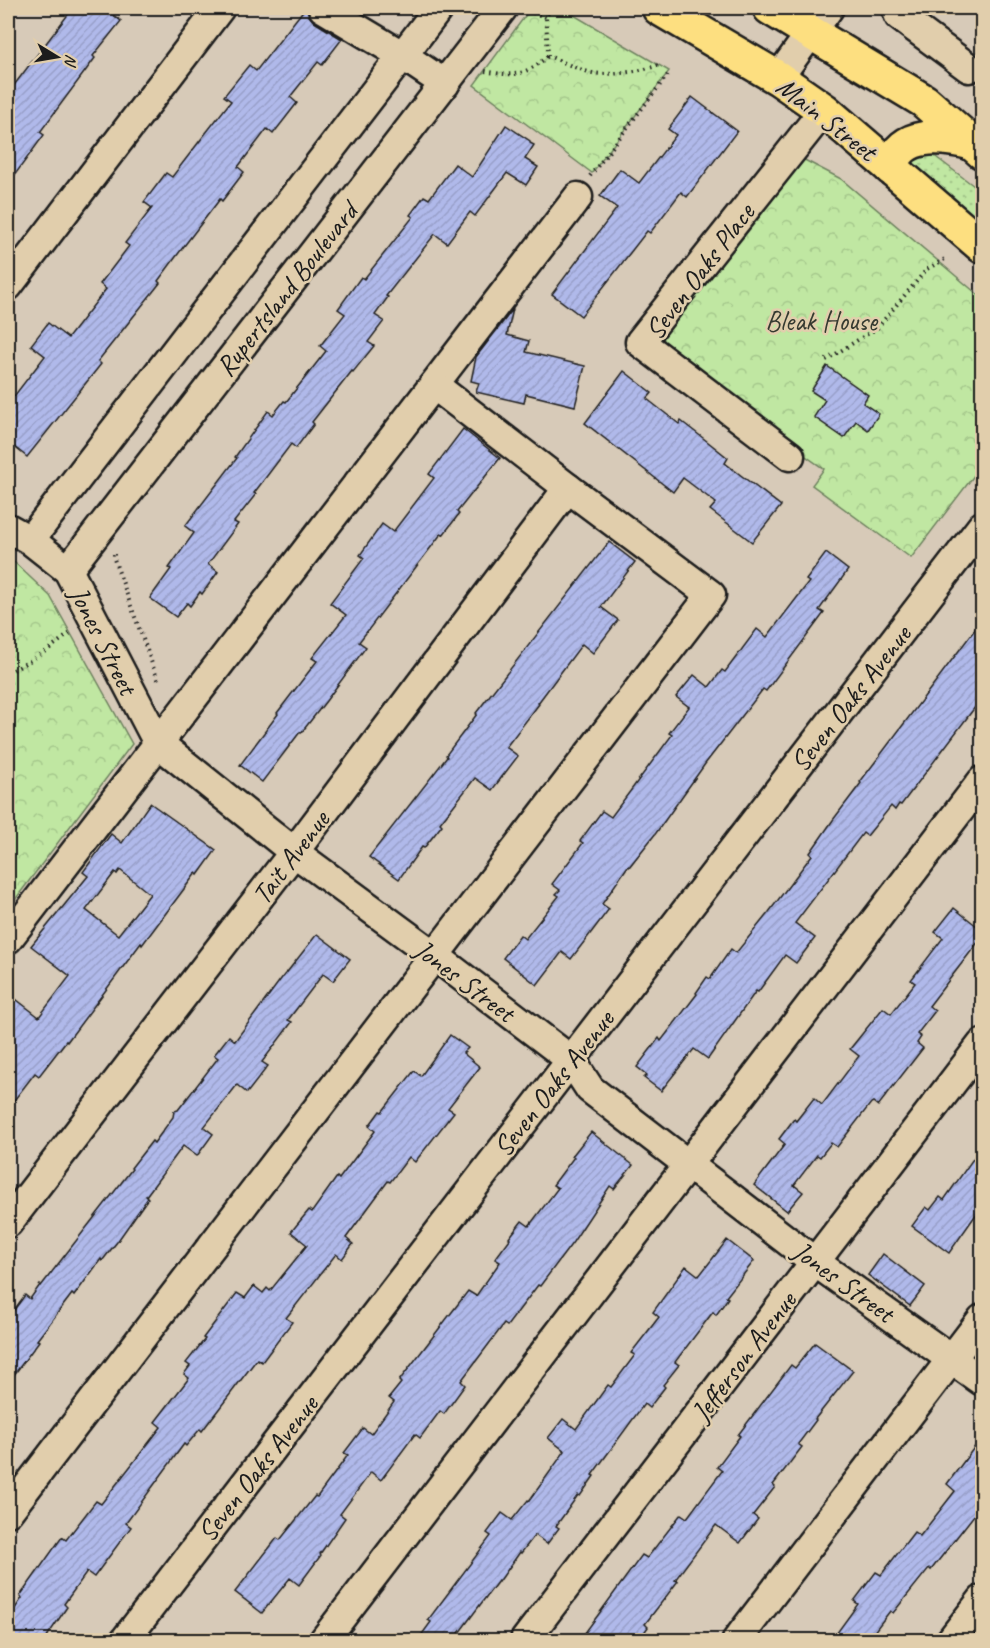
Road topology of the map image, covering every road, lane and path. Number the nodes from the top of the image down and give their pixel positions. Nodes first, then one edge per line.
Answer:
1 (220, 8) edge
2 (323, 8) edge
3 (439, 8) edge
4 (551, 8) edge
5 (659, 8) edge
6 (770, 8) edge
7 (896, 8) edge
8 (514, 9) edge
9 (546, 17) junction
10 (820, 20) edge
11 (402, 55) junction
12 (548, 56) junction
13 (969, 63) edge
14 (659, 65) dead end
15 (479, 70) dead end
16 (670, 72) dead end
17 (778, 78) junction
18 (445, 84) junction
19 (824, 110) junction
20 (977, 147) edge
21 (891, 168) junction
22 (579, 197) joint
23 (982, 246) edge
24 (945, 259) dead end
25 (8, 286) edge
26 (826, 360) dead end
27 (434, 385) junction
28 (790, 456) dead end
29 (568, 488) junction
30 (982, 526) edge
31 (19, 534) edge
32 (115, 551) dead end
33 (68, 570) junction
34 (82, 597) junction
35 (8, 673) edge
36 (166, 733) junction
37 (982, 781) edge
38 (294, 852) junction
39 (8, 939) edge
40 (435, 956) junction
41 (982, 1044) edge
42 (571, 1060) junction
43 (688, 1165) junction
44 (8, 1223) edge
45 (815, 1262) junction
46 (982, 1319) edge
47 (951, 1359) junction
48 (982, 1381) edge
49 (8, 1512) edge
50 (982, 1600) edge
51 (125, 1641) edge
52 (324, 1641) edge
53 (525, 1641) edge
54 (737, 1641) edge
55 (951, 1641) edge

1 - 25 street
2 - 11 street
3 - 11 street, Rupertsland Boulevard
4 - 9 path
5 - 17 main road, Main Street
6 - 10 main road, Main Street
7 - 13 street
8 - 9 path
8 - 18 street, Rupertsland Boulevard
9 - 12 path
10 - 17 street
10 - 20 main road, Main Street
11 - 18 street
11 - 31 street, Rupertsland Boulevard
12 - 14 path
12 - 15 path
16 - 22 path
17 - 19 main road, Main Street
18 - 33 street, Rupertsland Boulevard
19 - 21 main road, Main Street
19 - 28 street, Seven Oaks Place
20 - 21 main road
21 - 23 main road, Main Street
22 - 27 street
24 - 26 path
27 - 29 street
27 - 36 street
29 - 38 street, Tait Avenue
29 - 40 street
30 - 42 street, Seven Oaks Avenue
31 - 33 street, Jones Street
32 - 36 path
33 - 34 street, Jones Street
34 - 35 path
34 - 36 street, Jones Street
36 - 38 street, Jones Street
36 - 39 street
37 - 43 street
38 - 40 street, Jones Street
38 - 44 street, Tait Avenue
40 - 42 street, Jones Street
40 - 49 street
41 - 45 street, Jefferson Avenue
42 - 43 street, Jones Street
42 - 51 street, Seven Oaks Avenue
43 - 45 street, Jones Street
43 - 52 street
45 - 47 street, Jones Street
45 - 53 street, Jefferson Avenue
46 - 47 street
47 - 48 street, Jones Street
47 - 54 street
50 - 55 street

